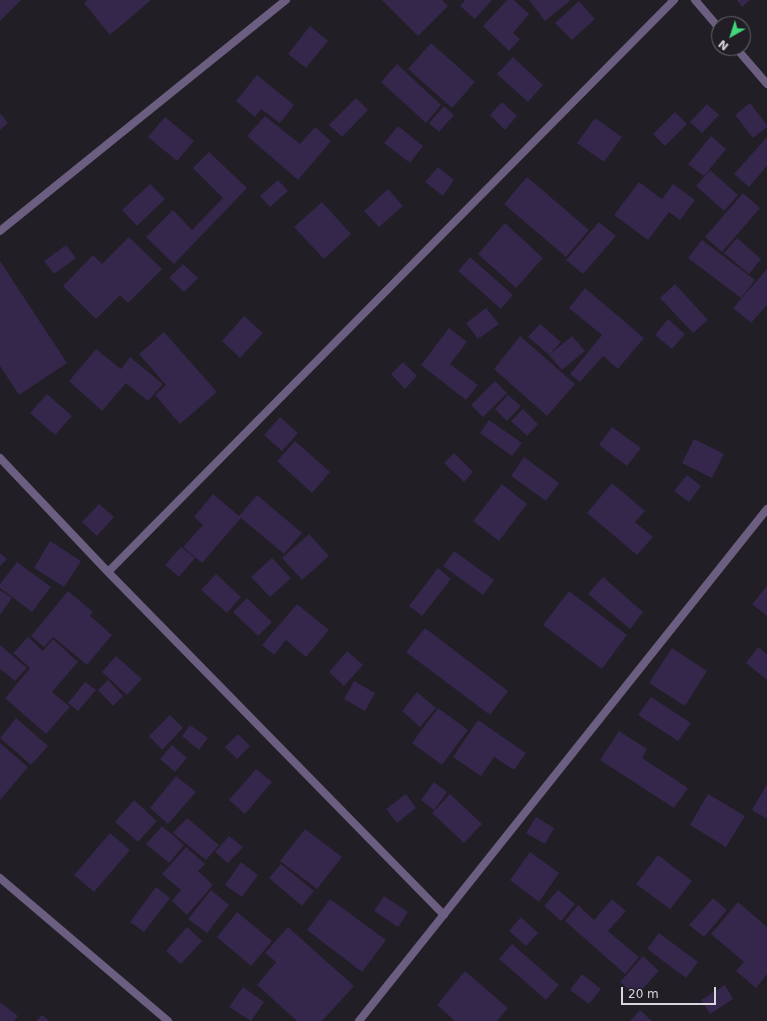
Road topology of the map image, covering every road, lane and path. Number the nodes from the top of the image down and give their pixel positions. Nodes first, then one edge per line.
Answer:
1 (286, 0) edge
2 (674, 0) edge
3 (695, 0) edge
4 (711, 19) edge
5 (743, 56) edge
6 (767, 84) edge
7 (0, 231) edge
8 (0, 458) edge
9 (767, 509) edge
10 (108, 572) junction
11 (0, 878) edge
12 (444, 915) junction
13 (168, 1021) edge
14 (359, 1021) edge

1 - 7 street
2 - 10 street
3 - 4 street
5 - 6 street
8 - 10 street
9 - 12 street
10 - 12 street
11 - 13 street
12 - 14 street

